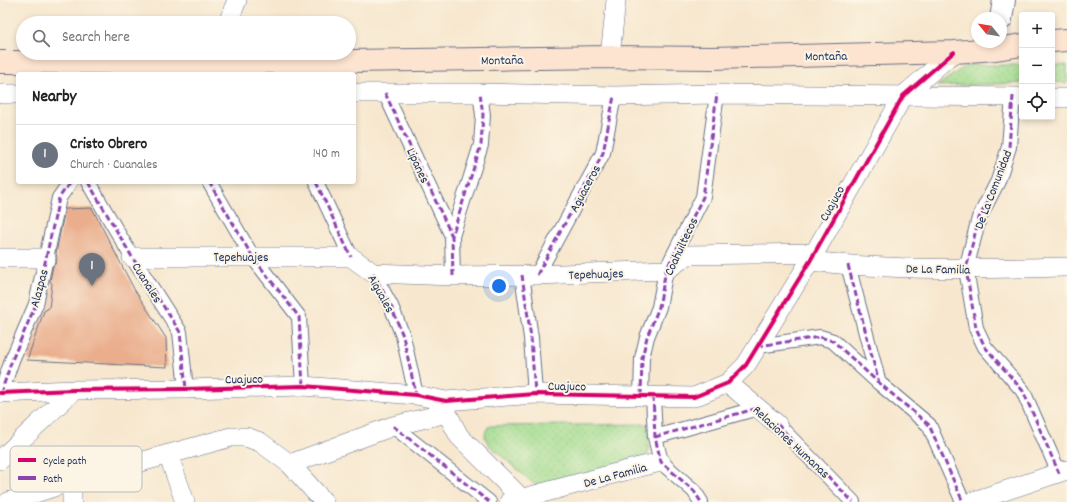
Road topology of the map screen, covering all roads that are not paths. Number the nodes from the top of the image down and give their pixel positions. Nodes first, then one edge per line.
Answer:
1 (237, 0) edge
2 (616, 0) edge
3 (1004, 0) edge
4 (1002, 12) edge
5 (231, 16) edge
6 (1067, 40) edge
7 (1055, 41) edge
8 (1019, 45) edge
9 (1007, 46) edge
10 (983, 48) edge
11 (954, 52) junction
12 (610, 57) junction
13 (356, 58) edge
14 (203, 60) edge
15 (0, 62) edge
16 (146, 69) edge
17 (356, 93) edge
18 (385, 93) junction
19 (480, 93) junction
20 (0, 94) edge
21 (16, 94) edge
22 (717, 94) junction
23 (614, 96) junction
24 (903, 96) junction
25 (1017, 96) edge
26 (1055, 98) edge
27 (1067, 98) edge
28 (69, 184) edge
29 (89, 184) edge
30 (211, 184) edge
31 (317, 184) edge
32 (452, 236) junction
33 (252, 256) junction
34 (132, 257) junction
35 (351, 257) junction
36 (812, 257) junction
37 (0, 258) edge
38 (46, 258) junction
39 (848, 265) junction
40 (1067, 267) edge
41 (966, 269) junction
42 (666, 270) junction
43 (373, 273) junction
44 (530, 275) junction
45 (452, 276) junction
46 (758, 346) junction
47 (728, 383) junction
48 (879, 383) junction
49 (302, 386) junction
50 (186, 389) junction
51 (74, 390) junction
52 (1, 393) edge
53 (535, 394) junction
54 (416, 395) junction
55 (647, 396) junction
56 (446, 407) junction
57 (758, 408) junction
58 (777, 424) joint
59 (392, 426) junction
60 (655, 437) junction
61 (15, 446) edge
62 (10, 451) edge
63 (168, 454) junction
64 (0, 460) edge
65 (142, 461) edge
66 (661, 462) junction
67 (290, 464) junction
68 (1063, 471) edge
69 (38, 492) edge
70 (519, 501) edge
71 (8, 502) edge
72 (185, 502) edge
73 (324, 502) edge
74 (489, 502) edge
75 (701, 502) edge
76 (853, 502) edge
77 (963, 502) edge
78 (971, 502) edge

1 - 5 street
2 - 12 street
3 - 4 street
6 - 7 main road
8 - 9 main road, Montaña
10 - 11 main road, Montaña
11 - 12 main road, Montaña
11 - 24 street, Cuajuco
12 - 13 main road, Montaña
14 - 16 main road, Montaña
15 - 16 main road, Montaña
17 - 18 street
18 - 19 street
18 - 32 street, Lipanes
19 - 23 street
19 - 32 street, Lipanes
20 - 21 street
22 - 23 street
22 - 24 street
22 - 42 street, Coahuiltecos
23 - 44 street, Aguaceros
24 - 25 street
24 - 36 street, Cuajuco
25 - 41 street, De La Comunidad
26 - 27 street
28 - 38 street, Alazpas
29 - 34 street, Cuanales
30 - 33 street
31 - 35 street, Aiguales
32 - 45 street, Lipanes
33 - 34 street, Tepehuajes
33 - 35 street, Tepehuajes
33 - 49 street
34 - 50 street, Cuanales
35 - 43 street, Aiguales
36 - 39 street, De La Familia
36 - 42 street
36 - 46 street, Cuajuco
37 - 38 street
38 - 52 street, Alazpas
39 - 41 street, De La Familia
39 - 48 street
40 - 41 street, De La Familia
41 - 68 street, De La Comunidad
42 - 44 street, Tepehuajes
42 - 55 street, Coahuiltecos
43 - 45 street, Tepehuajes
43 - 54 street, Aiguales
44 - 45 street, Tepehuajes
44 - 53 street
46 - 47 street, Cuajuco
46 - 48 street
47 - 55 street, Cuajuco
47 - 57 street, Relaciones Humanas
48 - 77 street
49 - 50 street, Cuajuco
49 - 54 street, Cuajuco
50 - 51 street, Cuajuco
51 - 52 street, Cuajuco
51 - 61 street
53 - 55 street, Cuajuco
53 - 56 street, Cuajuco
54 - 56 street, Cuajuco
55 - 60 street, Coahuiltecos
56 - 59 street
56 - 70 street
57 - 58 street, Relaciones Humanas
57 - 60 street
58 - 76 street, Relaciones Humanas
59 - 67 street
59 - 74 street
60 - 66 street, Coahuiltecos
62 - 64 street
63 - 65 street
63 - 67 street
63 - 72 street
66 - 70 street, De La Familia
66 - 75 street
67 - 73 street
68 - 78 street
69 - 71 street

